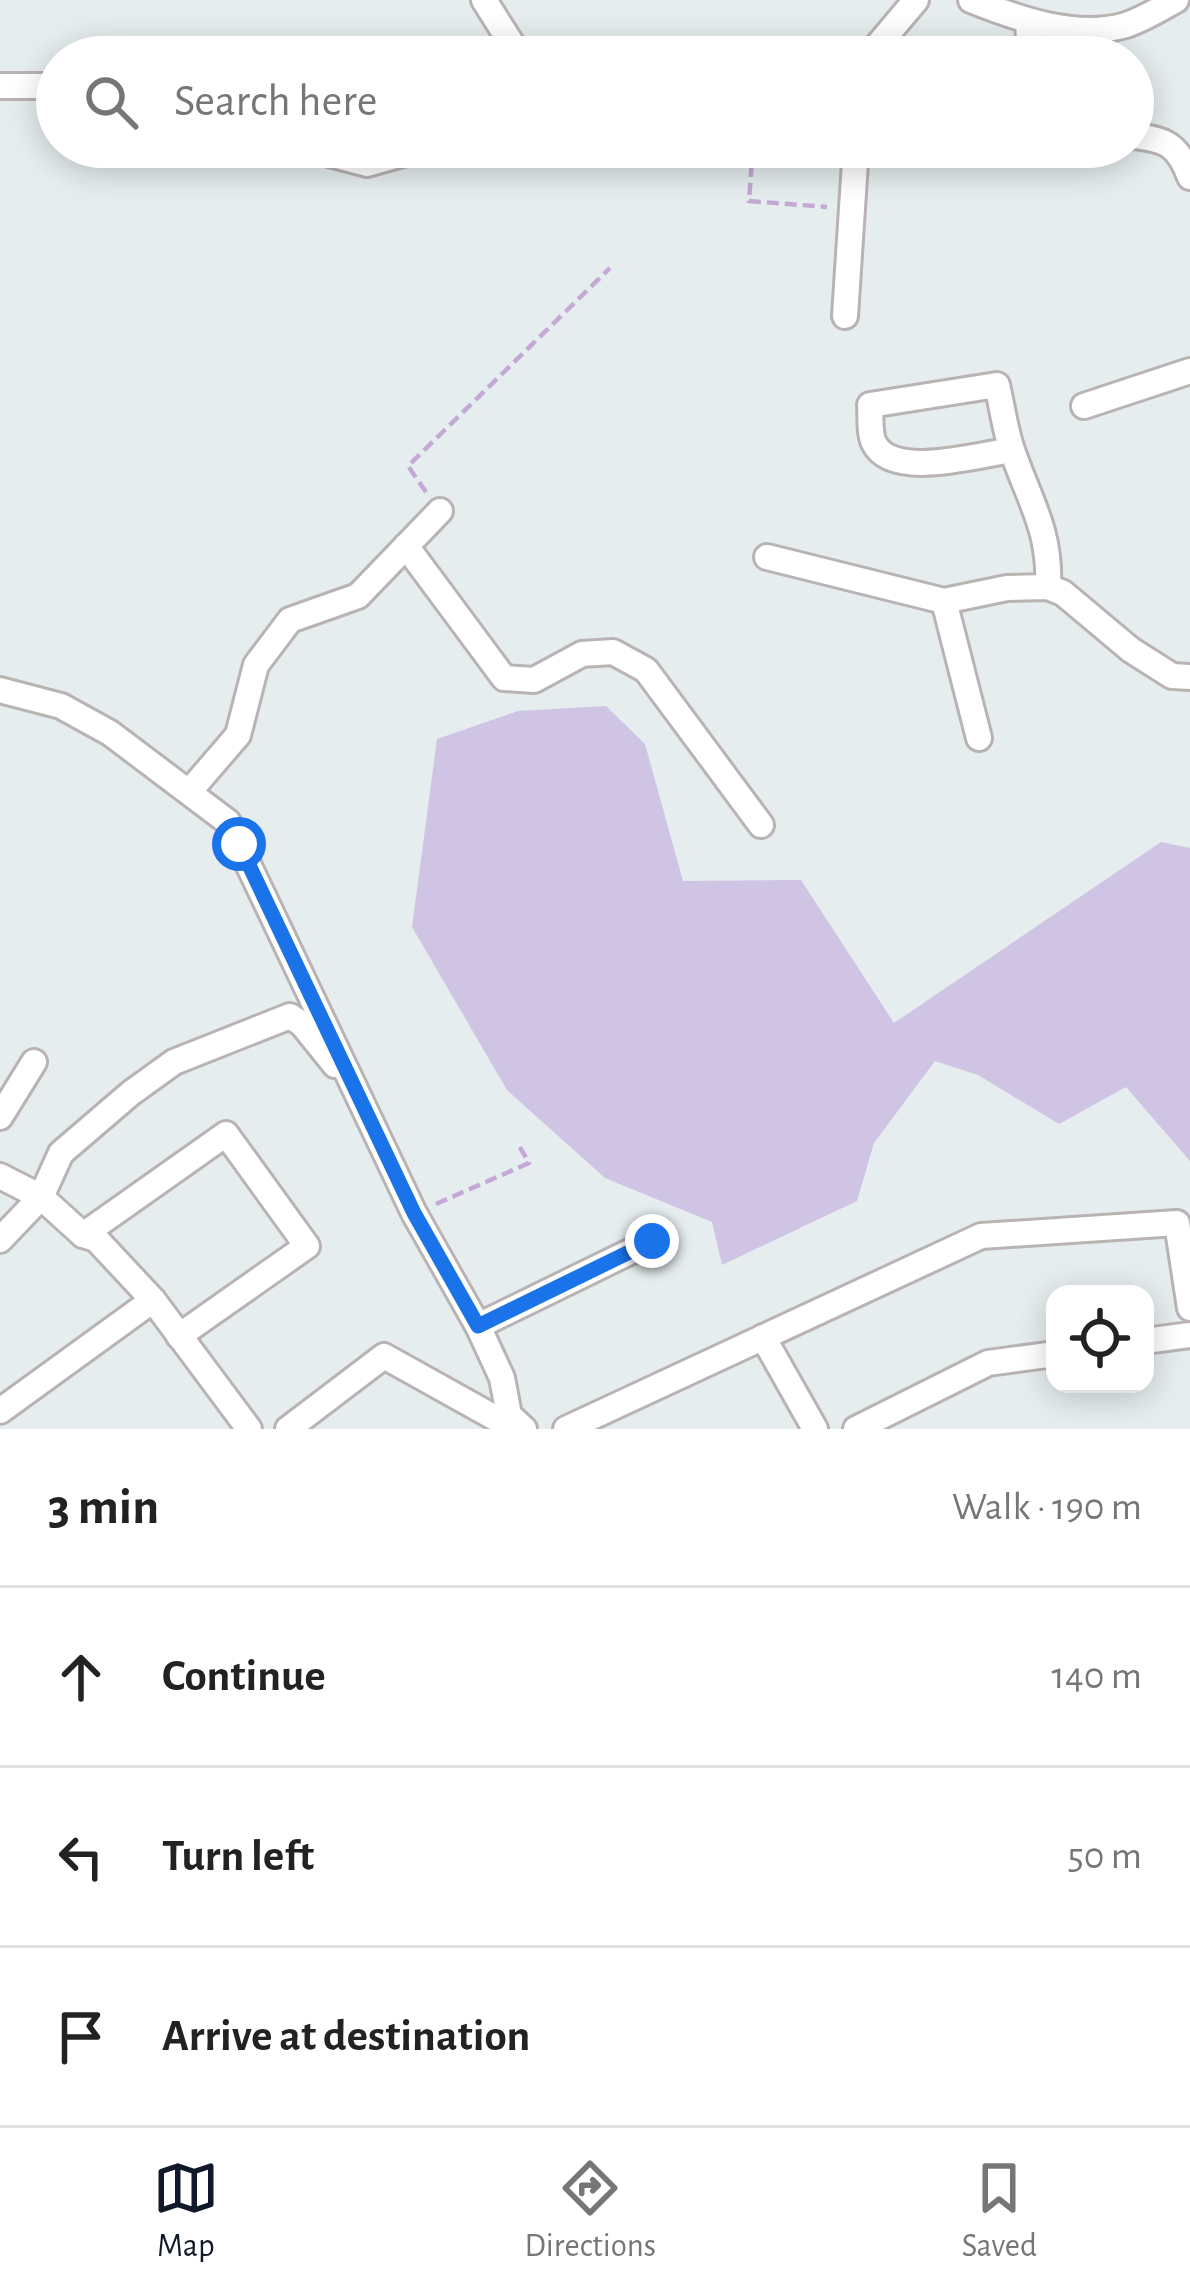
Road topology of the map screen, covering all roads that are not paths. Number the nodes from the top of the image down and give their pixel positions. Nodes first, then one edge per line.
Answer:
1 (484, 0) edge
2 (916, 0) edge
3 (970, 0) edge
4 (1176, 0) edge
5 (1028, 22) junction
6 (507, 36) edge
7 (886, 36) edge
8 (1029, 36) edge
9 (0, 86) edge
10 (36, 86) edge
11 (1154, 138) edge
12 (855, 168) edge
13 (1190, 177) edge
14 (845, 316) dead end
15 (1190, 371) edge
16 (1084, 406) dead end
17 (1012, 450) junction
18 (440, 511) road end
19 (406, 546) junction
20 (767, 557) dead end
21 (1048, 587) junction
22 (944, 602) junction
23 (1190, 677) edge
24 (0, 690) edge
25 (979, 738) dead end
26 (189, 792) junction
27 (761, 825) dead end
28 (34, 1062) dead end
29 (359, 1095) junction
30 (0, 1117) edge
31 (0, 1176) edge
32 (41, 1197) junction
33 (83, 1235) junction
34 (0, 1240) edge
35 (652, 1241) dead end
36 (153, 1300) junction
37 (1190, 1308) edge
38 (478, 1326) junction
39 (1190, 1335) edge
40 (179, 1336) junction
41 (763, 1337) junction
42 (1154, 1340) edge
43 (1046, 1355) edge
44 (0, 1411) edge
45 (249, 1429) edge
46 (288, 1429) edge
47 (519, 1429) edge
48 (566, 1429) edge
49 (814, 1429) edge
50 (856, 1429) edge

1 - 6 street
2 - 7 street
3 - 5 street
4 - 5 street
5 - 8 street
9 - 10 street
11 - 13 street
12 - 14 street
15 - 16 street
17 - 17 street
17 - 21 street
18 - 19 street
19 - 26 street
19 - 27 street
20 - 22 street
21 - 22 street
21 - 23 street
22 - 25 street
24 - 26 street
26 - 29 street
28 - 30 street
29 - 32 street
29 - 38 street
31 - 32 street
32 - 33 street
32 - 34 street
33 - 36 street
33 - 40 street
35 - 38 street
36 - 40 street
36 - 44 street
37 - 41 street
38 - 47 street
39 - 42 street
40 - 45 street
41 - 48 street
41 - 49 street
43 - 50 street
46 - 47 street

